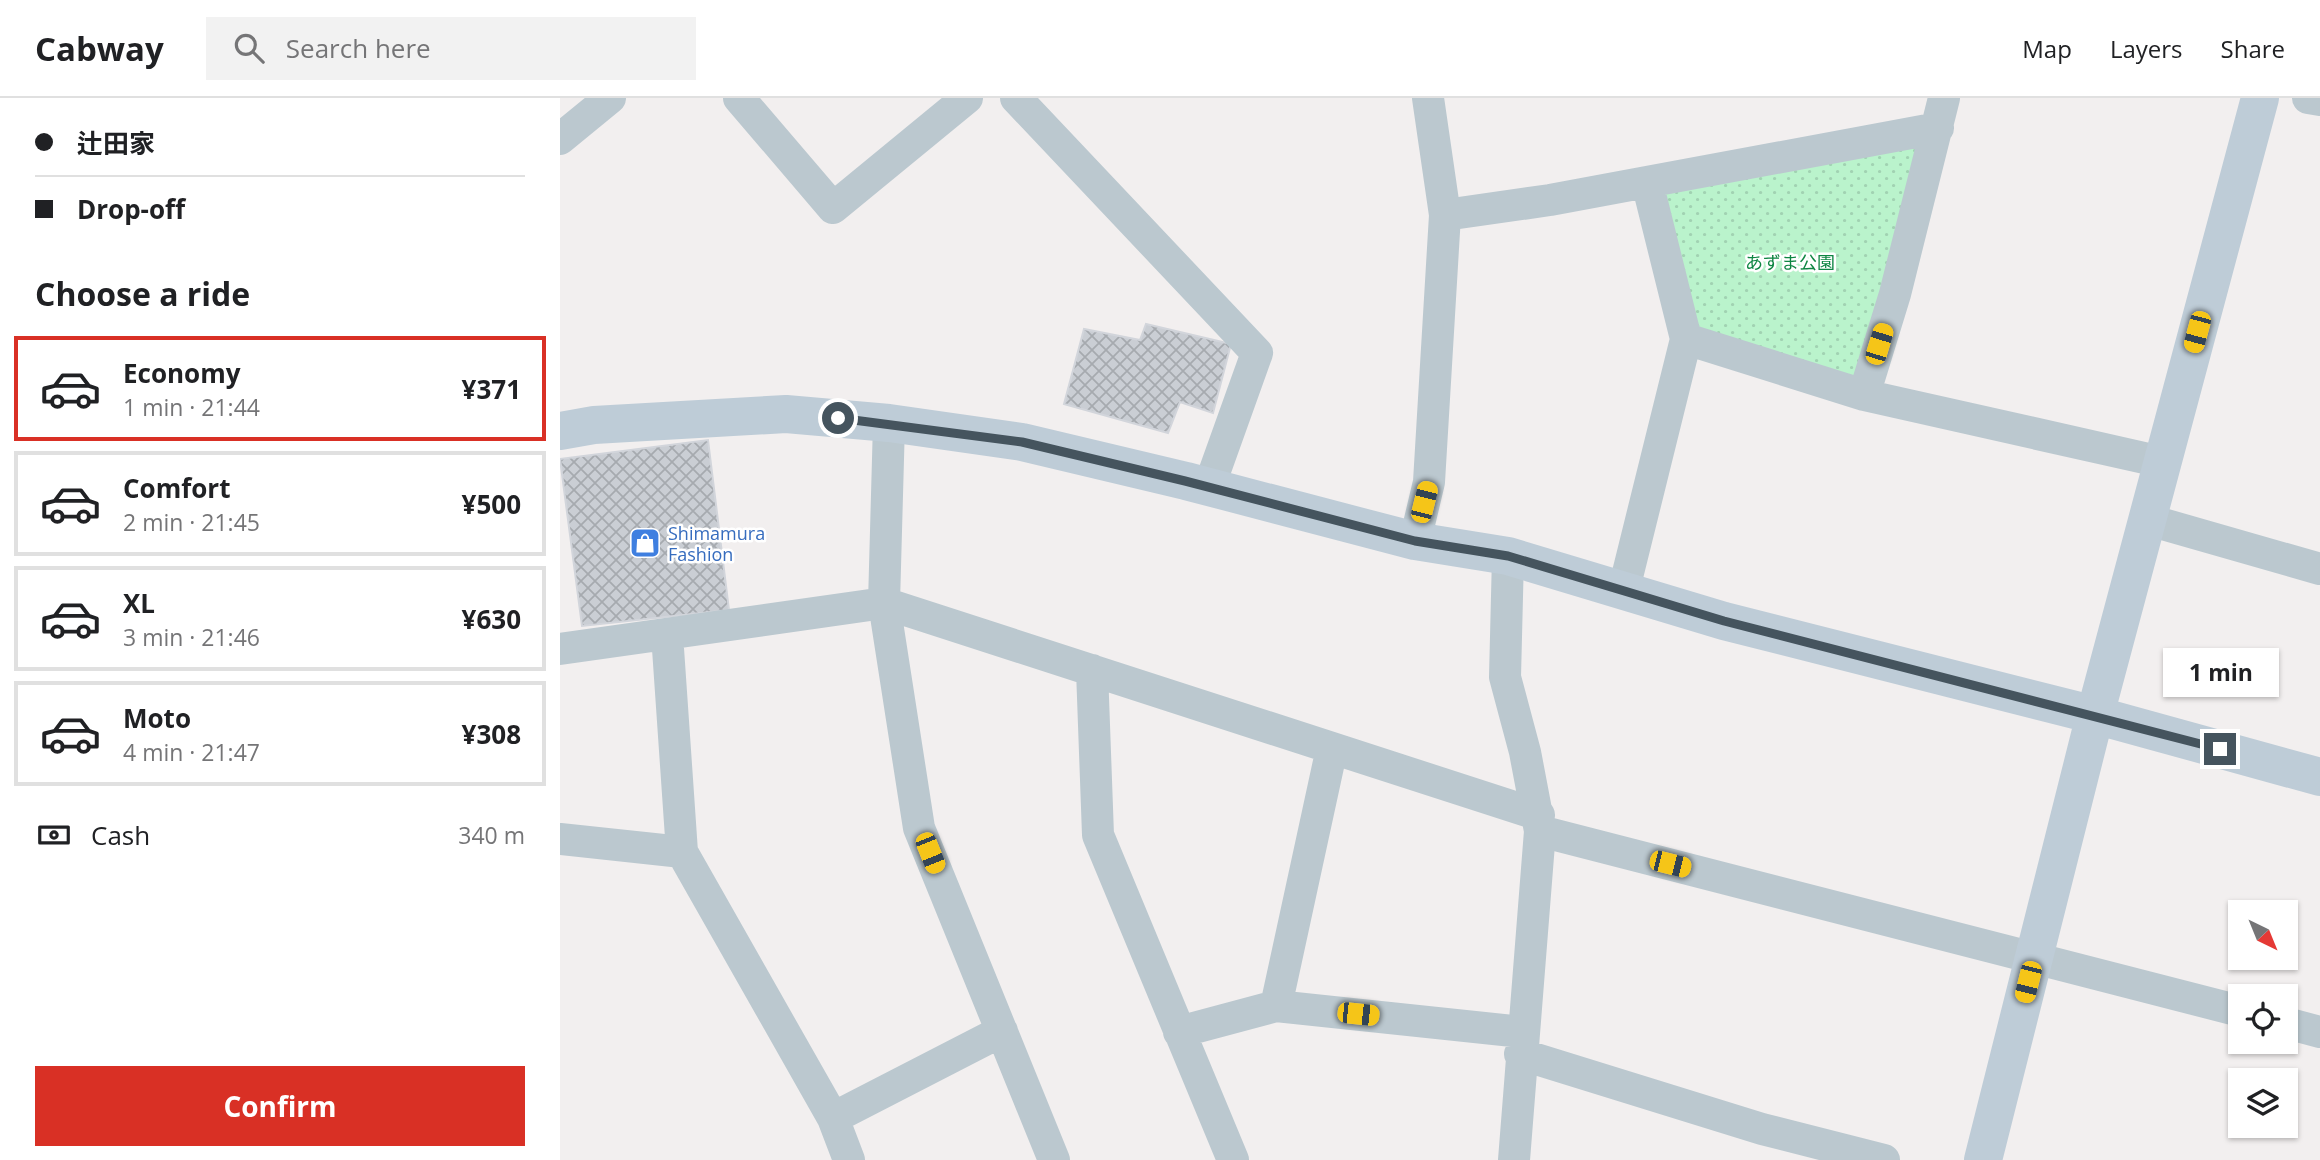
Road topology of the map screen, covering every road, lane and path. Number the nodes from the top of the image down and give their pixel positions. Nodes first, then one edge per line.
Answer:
1 (610, 98) edge
2 (739, 98) edge
3 (967, 98) edge
4 (1016, 98) edge
5 (1428, 98) edge
6 (1944, 98) edge
7 (2260, 98) edge
8 (2308, 98) edge
9 (2320, 100) edge
10 (1938, 128) junction
11 (560, 139) edge
12 (1647, 181) junction
13 (1445, 215) junction
14 (1686, 339) junction
15 (1864, 395) junction
16 (889, 423) junction
17 (560, 431) edge
18 (2162, 462) junction
19 (1209, 487) junction
20 (2149, 520) junction
21 (1415, 541) junction
22 (1508, 556) junction
23 (2320, 569) edge
24 (1624, 589) junction
25 (884, 603) junction
26 (667, 634) junction
27 (560, 649) edge
28 (1092, 670) junction
29 (2095, 715) junction
30 (1332, 748) junction
31 (2320, 777) edge
32 (1539, 823) junction
33 (560, 839) edge
34 (682, 852) junction
35 (2034, 957) junction
36 (1276, 1006) junction
37 (2228, 1008) edge
38 (2298, 1026) edge
39 (1002, 1031) junction
40 (1180, 1032) junction
41 (2320, 1032) edge
42 (1521, 1043) junction
43 (833, 1118) junction
44 (849, 1160) edge
45 (1054, 1160) edge
46 (1233, 1160) edge
47 (1514, 1160) edge
48 (1884, 1160) edge
49 (1983, 1160) edge

1 - 11 street
2 - 3 street
4 - 19 street
5 - 13 street
6 - 10 street
7 - 18 street
8 - 9 street
10 - 12 street
10 - 15 street
12 - 13 street
12 - 14 street
13 - 21 street
14 - 15 street
14 - 24 street
15 - 18 street
16 - 17 street
16 - 19 street
16 - 25 street
18 - 20 street
19 - 21 street
20 - 23 street
20 - 29 street
21 - 22 street
22 - 24 street
22 - 32 street
24 - 29 street
25 - 26 street
25 - 28 street
25 - 39 street
26 - 27 street
26 - 34 street
28 - 30 street
28 - 40 street
29 - 31 street
29 - 35 street
30 - 32 street
30 - 36 street
32 - 35 street
32 - 42 street
33 - 34 street
34 - 43 street
35 - 37 street
35 - 49 street
36 - 40 street
36 - 42 street
38 - 41 street
39 - 43 street
39 - 45 street
40 - 46 street
42 - 47 street
42 - 48 street
43 - 44 street

